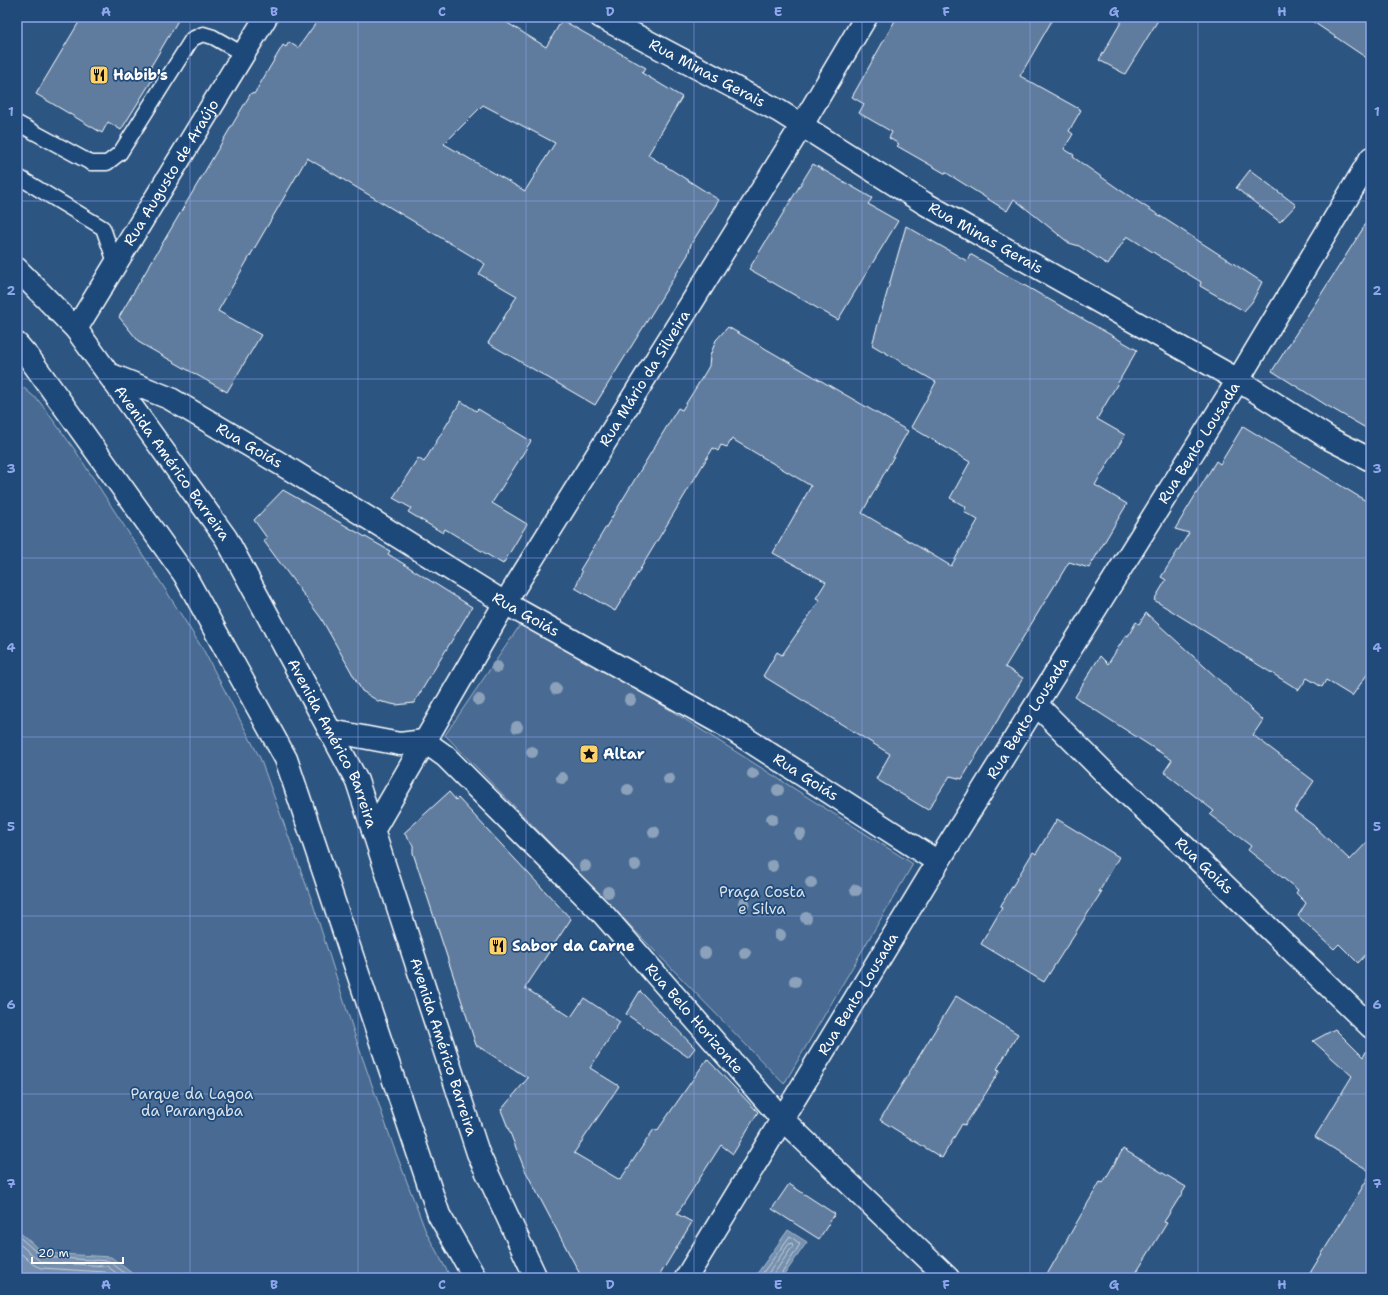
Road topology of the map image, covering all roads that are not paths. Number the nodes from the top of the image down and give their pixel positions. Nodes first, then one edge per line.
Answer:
1 (266, 17) edge
2 (601, 17) edge
3 (866, 17) edge
4 (243, 54) junction
5 (17, 123) edge
6 (802, 125) junction
7 (1371, 158) edge
8 (17, 176) edge
9 (116, 265) junction
10 (17, 269) edge
11 (76, 329) junction
12 (17, 344) edge
13 (109, 374) junction
14 (1238, 380) junction
15 (1371, 460) edge
16 (505, 603) junction
17 (1036, 705) junction
18 (331, 731) junction
19 (424, 741) junction
20 (373, 831) junction
21 (938, 862) junction
22 (1371, 1028) edge
23 (782, 1119) junction
24 (475, 1278) edge
25 (536, 1278) edge
26 (686, 1278) edge
27 (948, 1278) edge

1 - 4 street, Rua Augusto de Araújo
2 - 6 street, Rua Minas Gerais
3 - 6 street, Rua Mário da Silveira
4 - 5 lane
4 - 9 street, Rua Augusto de Araújo
6 - 14 street, Rua Minas Gerais
6 - 16 street, Rua Mário da Silveira
7 - 14 street, Rua Bento Lousada
8 - 9 lane
9 - 11 street, Rua Augusto de Araújo
10 - 11 street, Avenida Américo Barreira
11 - 13 street, Avenida Américo Barreira
12 - 24 street
13 - 16 street, Rua Goiás
13 - 18 street, Avenida Américo Barreira
14 - 15 street, Rua Minas Gerais
14 - 17 street, Rua Bento Lousada
16 - 19 street, Rua Mário da Silveira
16 - 21 street, Rua Goiás
17 - 21 street, Rua Bento Lousada
17 - 22 street, Rua Goiás
18 - 19 street
18 - 20 street, Avenida Américo Barreira
19 - 20 street, Rua Mário da Silveira
19 - 23 street, Rua Belo Horizonte
20 - 25 street, Avenida Américo Barreira
21 - 23 street, Rua Bento Lousada
23 - 26 street, Rua Bento Lousada
23 - 27 street, Rua Belo Horizonte

